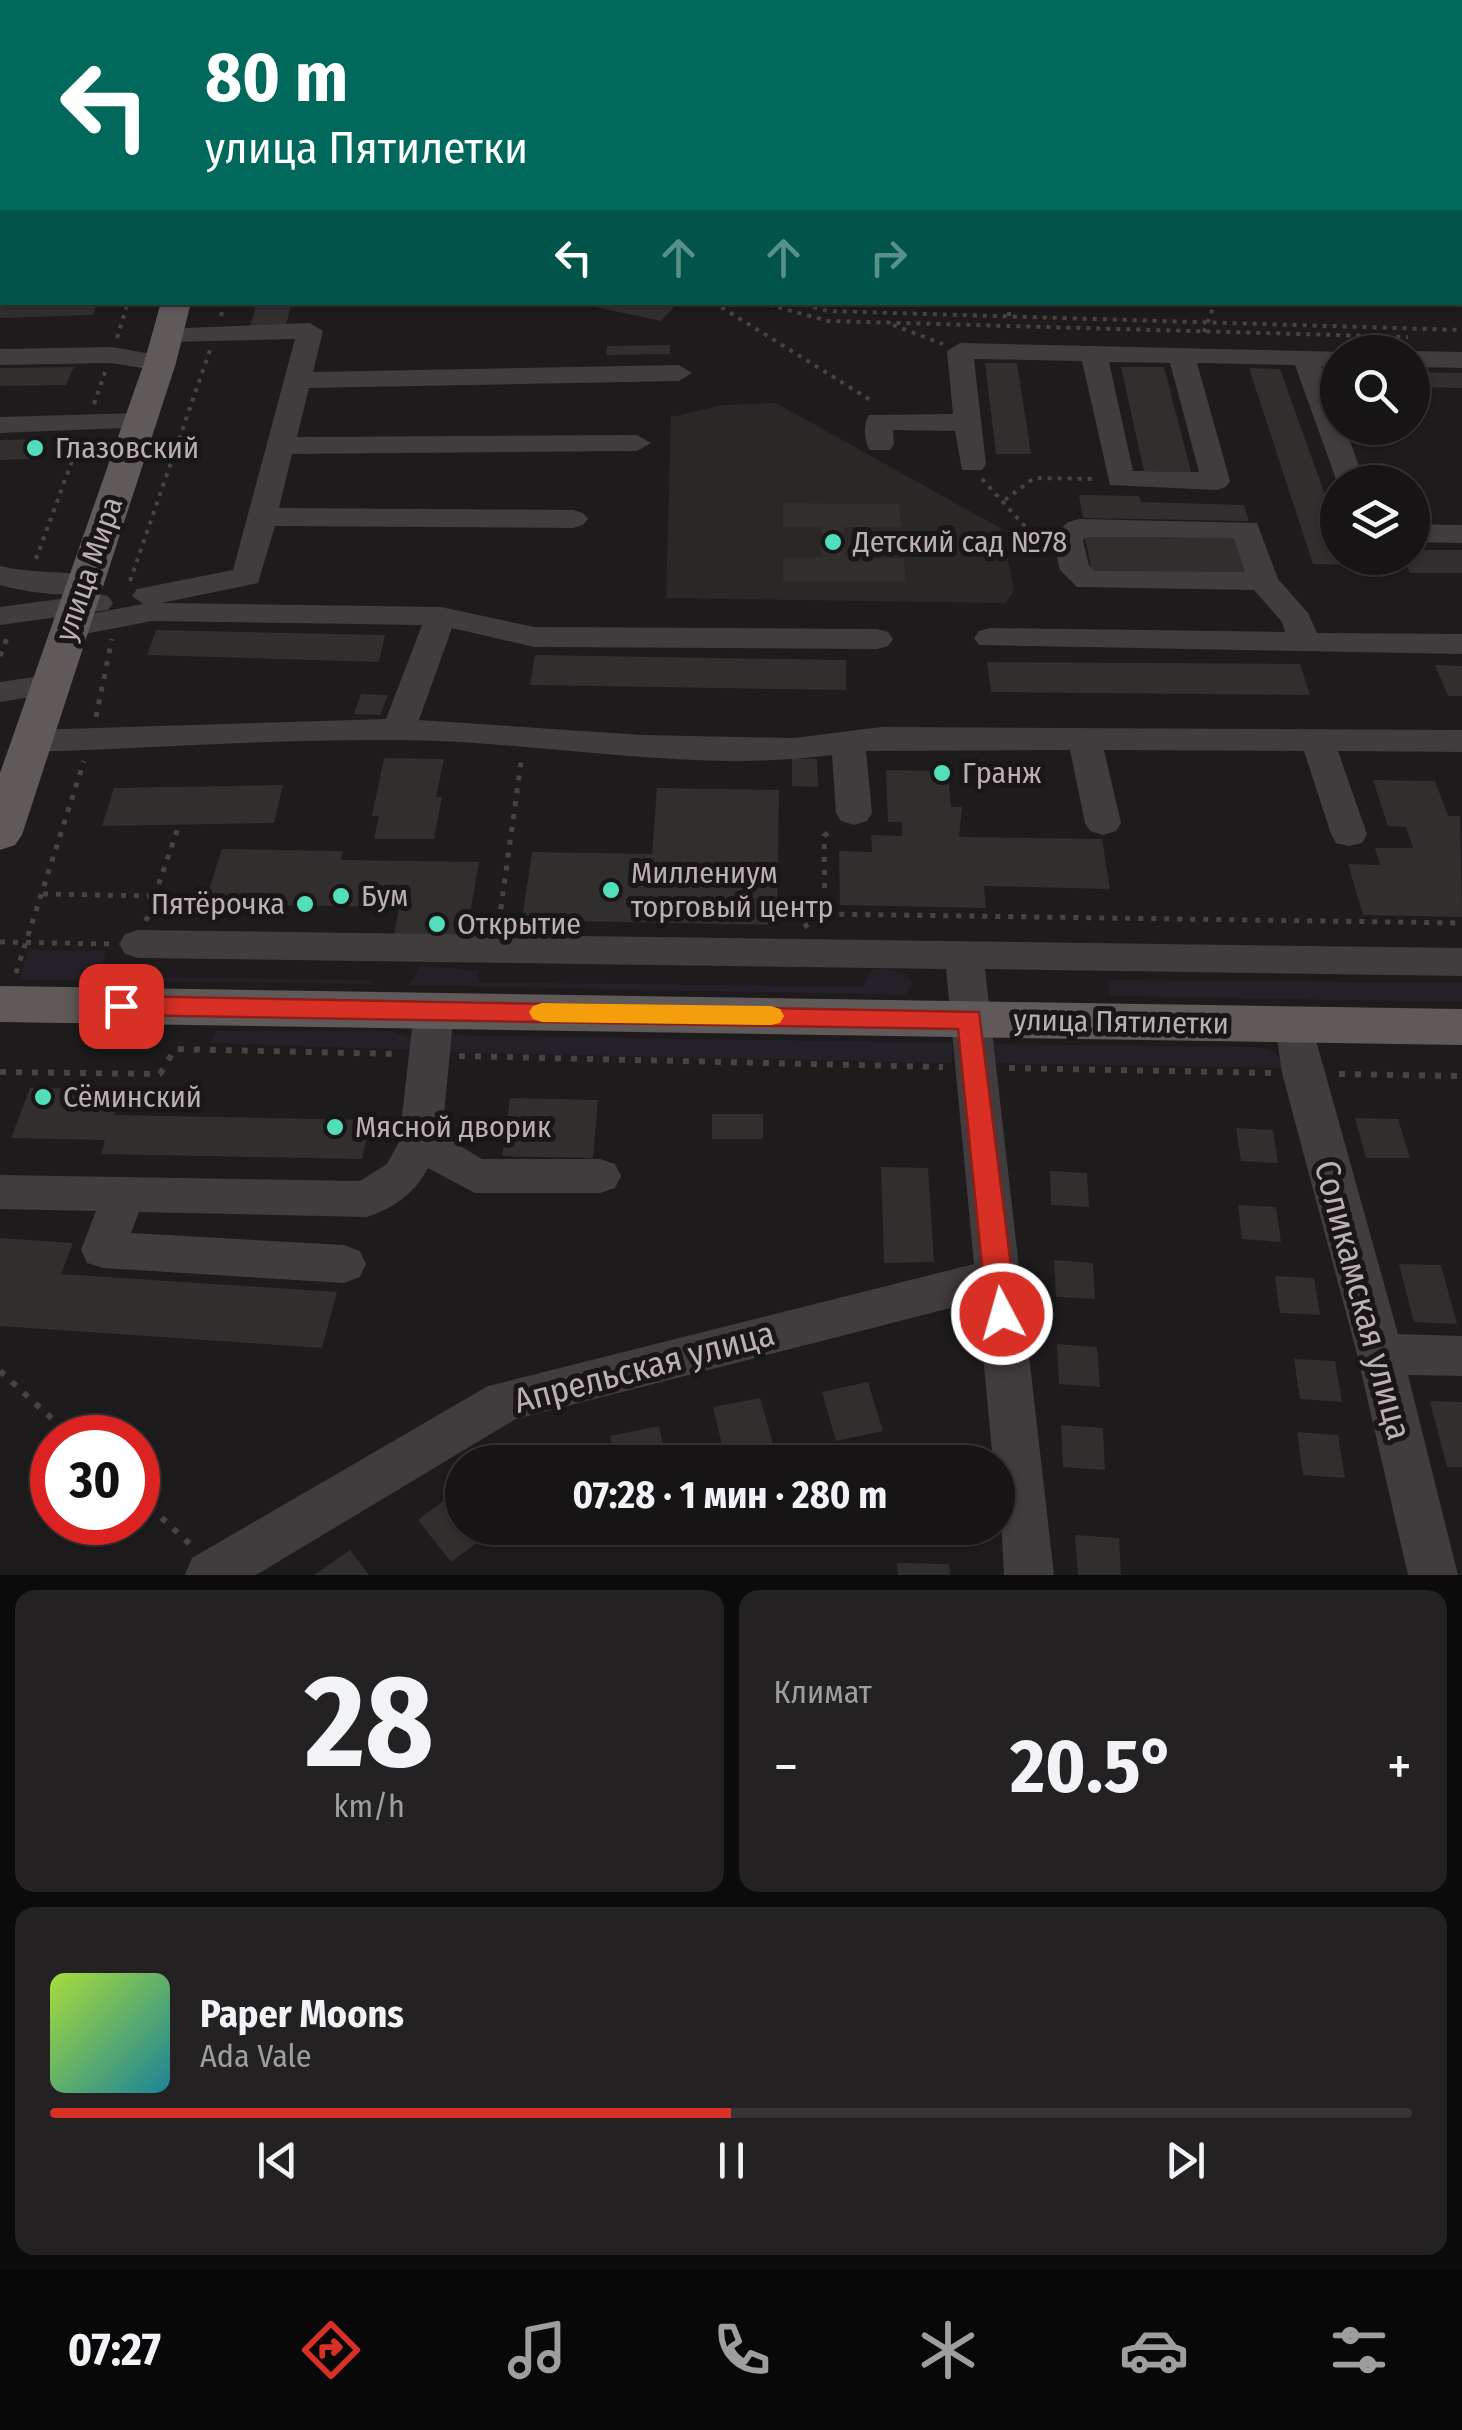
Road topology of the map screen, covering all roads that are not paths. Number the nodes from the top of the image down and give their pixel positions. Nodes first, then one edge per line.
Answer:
1 (168, 333) edge
2 (1430, 351) edge
3 (1094, 353) junction
4 (1176, 355) junction
5 (0, 357) edge
6 (1306, 357) junction
7 (1320, 357) edge
8 (1462, 360) edge
9 (679, 373) dead end
10 (297, 380) junction
11 (140, 421) junction
12 (968, 423) junction
13 (0, 424) edge
14 (637, 443) dead end
15 (880, 444) dead end
16 (280, 446) junction
17 (972, 464) road end
18 (1345, 465) edge
19 (262, 517) junction
20 (573, 519) dead end
21 (1430, 533) edge
22 (1462, 534) edge
23 (14, 579) edge
24 (1263, 580) junction
25 (77, 606) junction
26 (8, 615) edge
27 (440, 616) junction
28 (990, 638) dead end
29 (877, 639) dead end
30 (1304, 642) junction
31 (1462, 644) edge
32 (49, 686) junction
33 (0, 692) edge
34 (399, 729) junction
35 (1085, 739) junction
36 (1316, 740) junction
37 (31, 741) junction
38 (1462, 741) edge
39 (848, 742) junction
40 (7, 792) edge
41 (854, 813) dead end
42 (1103, 823) dead end
43 (1350, 834) dead end
44 (0, 835) edge
45 (140, 937) road end
46 (964, 957) junction
47 (1462, 962) edge
48 (0, 1004) edge
49 (970, 1019) junction
50 (1294, 1025) junction
51 (1462, 1027) edge
52 (431, 1033) junction
53 (420, 1144) junction
54 (600, 1176) dead end
55 (0, 1192) edge
56 (124, 1194) junction
57 (344, 1264) dead end
58 (998, 1277) junction
59 (1380, 1354) junction
60 (1462, 1356) edge
61 (217, 1573) edge
62 (1029, 1575) edge
63 (1433, 1575) edge

1 - 5 street
1 - 10 street
1 - 11 main road, улица Мира
2 - 8 street
3 - 4 street
3 - 4 street
3 - 12 street
4 - 6 street
6 - 7 street
6 - 18 street
9 - 10 street
10 - 16 street
11 - 13 street
11 - 25 main road, улица Мира
12 - 15 street
12 - 17 street
14 - 16 street
16 - 19 street
19 - 20 street
19 - 25 street
21 - 22 street
23 - 25 street
24 - 24 street
24 - 30 street
25 - 26 street
25 - 27 street
25 - 32 main road, улица Мира
27 - 29 street
27 - 34 street
28 - 30 street
30 - 31 street
32 - 33 street
32 - 37 main road, улица Мира
34 - 37 street
34 - 39 street
35 - 36 street
35 - 39 street
35 - 42 street
36 - 38 street
36 - 43 street
37 - 40 main road, улица Мира
39 - 41 street
40 - 44 main road, улица Мира
45 - 46 street
46 - 47 street
46 - 49 street
48 - 52 main road, улица Пятилетки
49 - 50 main road, улица Пятилетки
49 - 52 main road, улица Пятилетки
49 - 58 street
50 - 51 main road, улица Пятилетки
50 - 59 street, Соликамская улица
52 - 53 street
53 - 54 street
53 - 56 street
55 - 56 street
56 - 57 street
58 - 61 street, Апрельская улица
58 - 62 street
59 - 60 street
59 - 63 street, Соликамская улица

